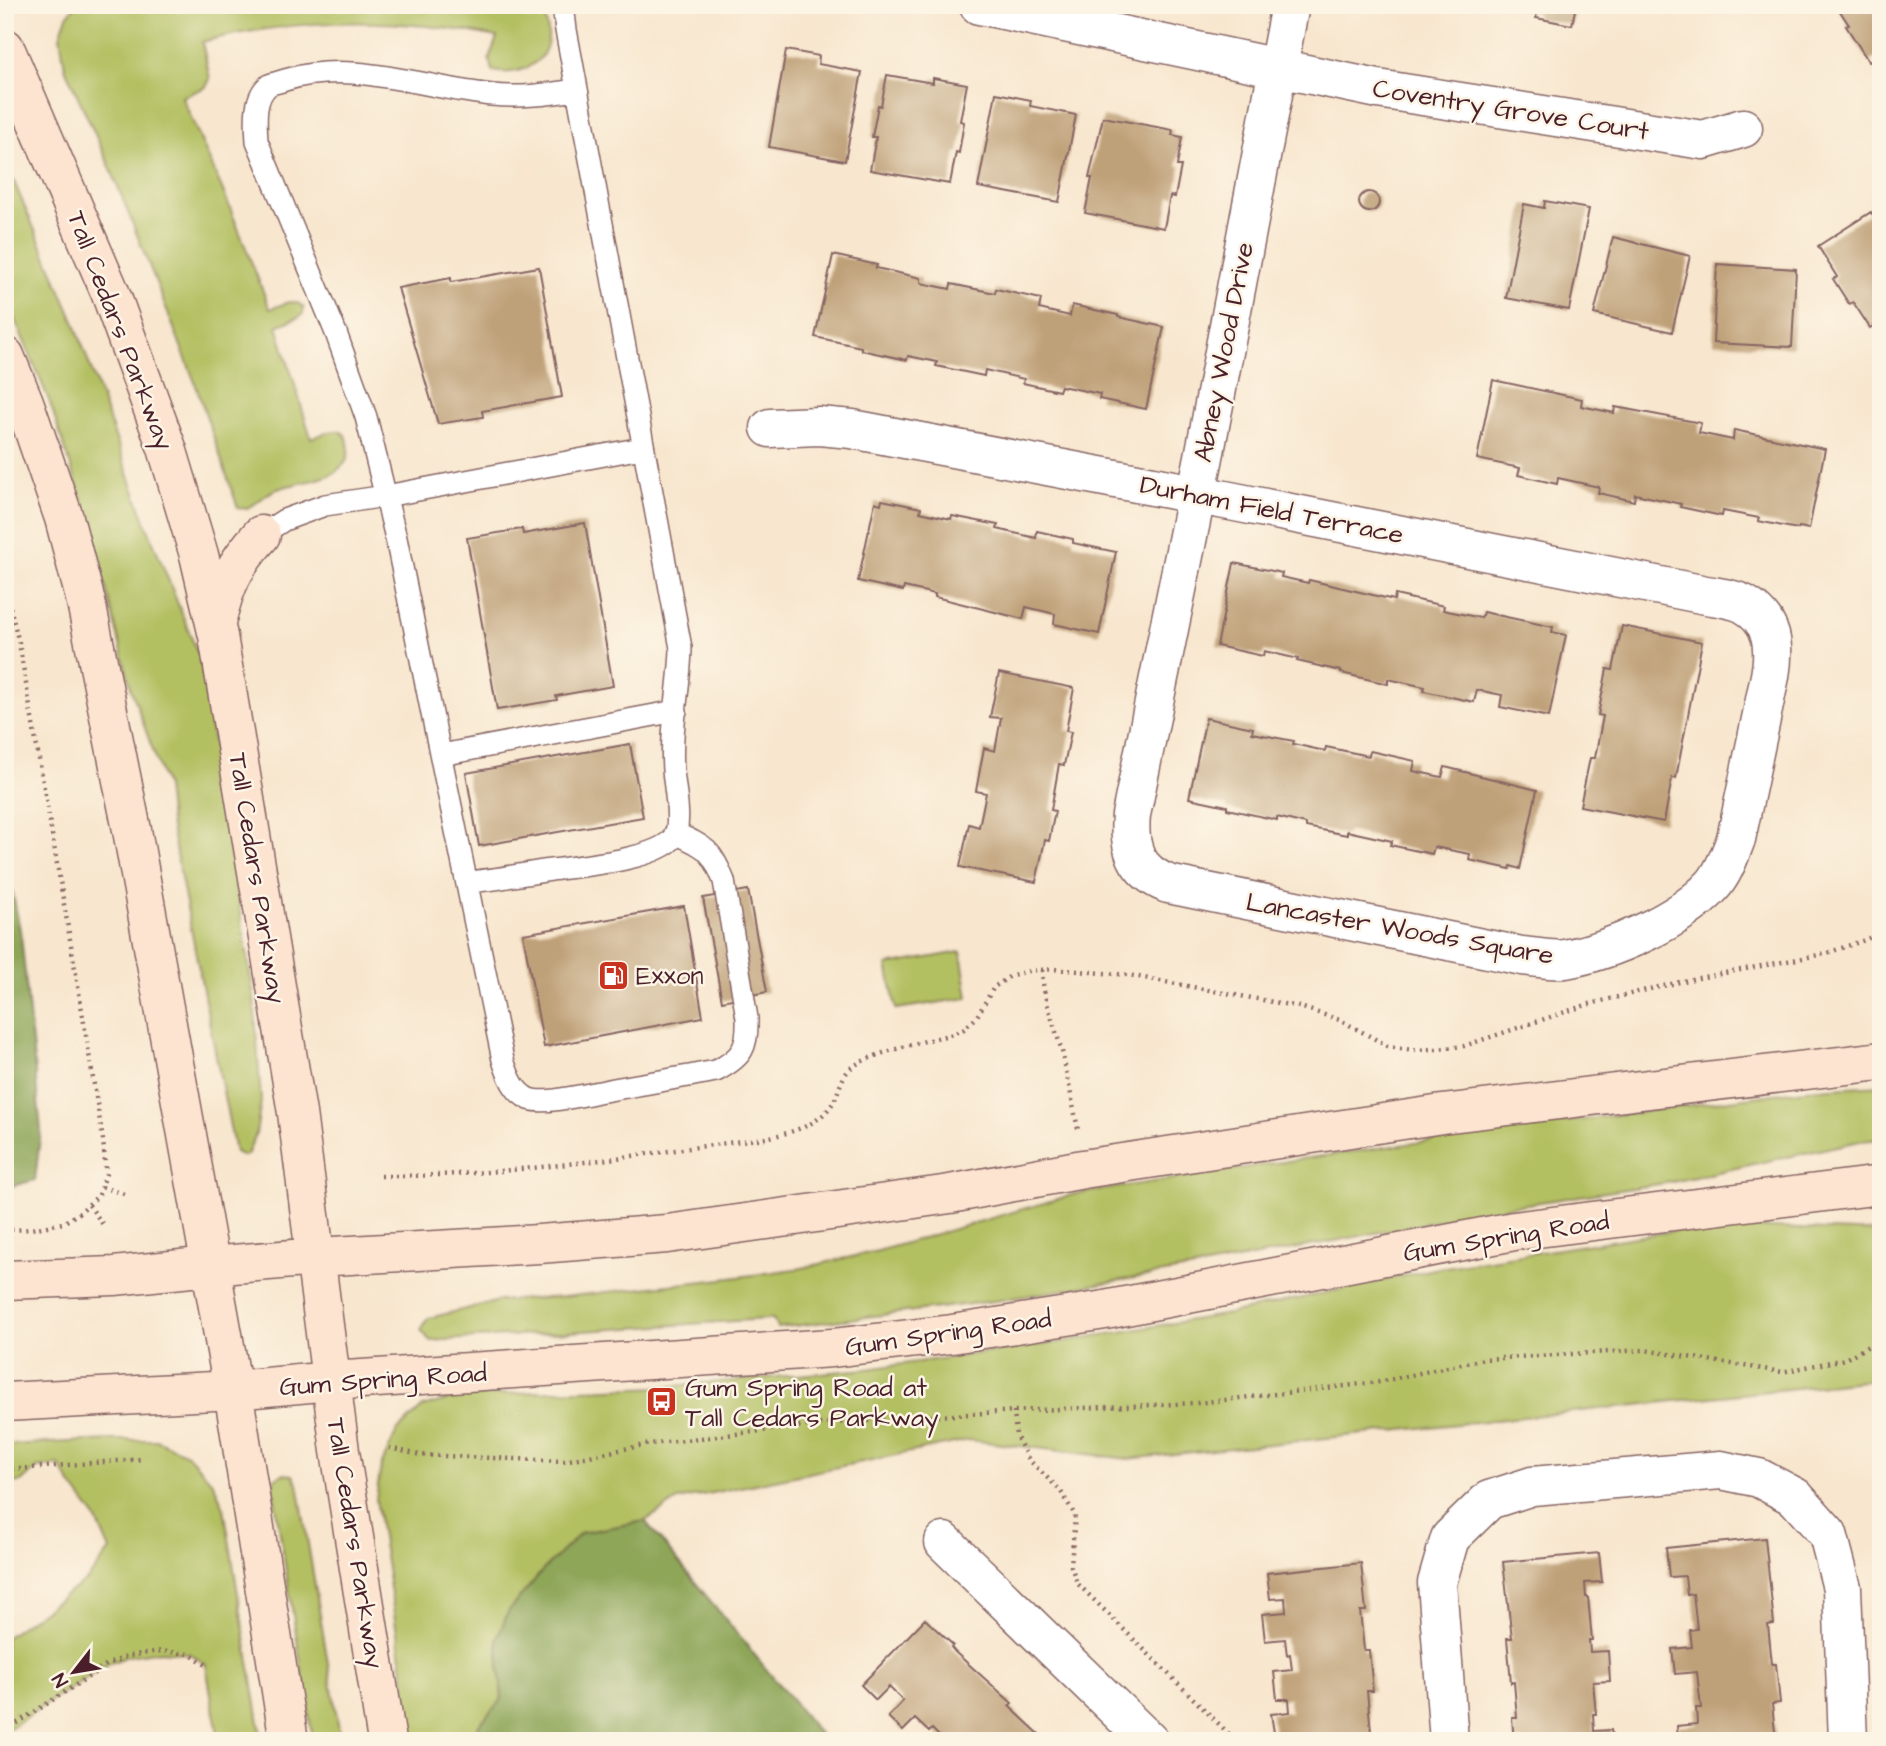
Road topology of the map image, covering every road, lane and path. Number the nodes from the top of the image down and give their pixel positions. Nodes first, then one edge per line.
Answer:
1 (563, 5) edge
2 (979, 5) edge
3 (1290, 5) edge
4 (5, 48) edge
5 (1278, 67) junction
6 (577, 90) junction
7 (1743, 128) dead end
8 (5, 356) edge
9 (770, 428) dead end
10 (642, 449) junction
11 (1196, 494) junction
12 (386, 496) junction
13 (261, 535) joint
14 (5, 587) edge
15 (1765, 622) joint
16 (215, 625) junction
17 (676, 711) junction
18 (441, 755) junction
19 (675, 833) junction
20 (1139, 862) joint
21 (467, 882) junction
22 (1881, 932) edge
23 (1042, 970) junction
24 (1881, 1060) edge
25 (1077, 1123) dead end
26 (381, 1175) dead end
27 (1881, 1185) edge
28 (102, 1187) junction
29 (127, 1195) dead end
30 (89, 1205) junction
31 (104, 1226) dead end
32 (5, 1230) edge
33 (316, 1257) junction
34 (210, 1266) junction
35 (5, 1280) edge
36 (1881, 1339) edge
37 (331, 1381) junction
38 (233, 1390) junction
39 (5, 1402) edge
40 (1014, 1411) junction
41 (389, 1448) dead end
42 (142, 1459) dead end
43 (5, 1470) edge
44 (944, 1542) dead end
45 (206, 1665) dead end
46 (5, 1731) edge
47 (289, 1741) edge
48 (387, 1741) edge
49 (1149, 1741) edge
50 (1231, 1741) edge
51 (1449, 1741) edge
52 (1848, 1741) edge

1 - 6 lane
2 - 5 street, Coventry Grove Court
3 - 5 street, Abney Wood Drive
4 - 16 main road, Tall Cedars Parkway
5 - 7 street, Coventry Grove Court
5 - 11 street, Abney Wood Drive
6 - 10 lane
6 - 12 lane
8 - 34 main road
9 - 11 street, Durham Field Terrace
10 - 12 lane
10 - 17 lane
11 - 15 street, Durham Field Terrace
11 - 20 street, Abney Wood Drive
12 - 13 lane
12 - 18 lane
13 - 16 main road
14 - 28 path
15 - 20 street, Lancaster Woods Square
16 - 33 main road, Tall Cedars Parkway
17 - 18 lane
17 - 19 lane
18 - 21 lane
19 - 21 lane
19 - 21 lane
22 - 23 path
23 - 25 path
23 - 26 path
24 - 33 main road
27 - 37 main road, Gum Spring Road
28 - 29 path
28 - 30 path
30 - 31 path
30 - 32 path
33 - 34 main road
33 - 37 main road, Tall Cedars Parkway
34 - 35 main road
34 - 38 main road
36 - 40 path
37 - 38 main road, Gum Spring Road
37 - 48 main road, Tall Cedars Parkway
38 - 39 main road, Gum Spring Road
38 - 47 main road
40 - 41 path
40 - 50 path
42 - 43 path
44 - 49 street
45 - 46 path
51 - 52 street

